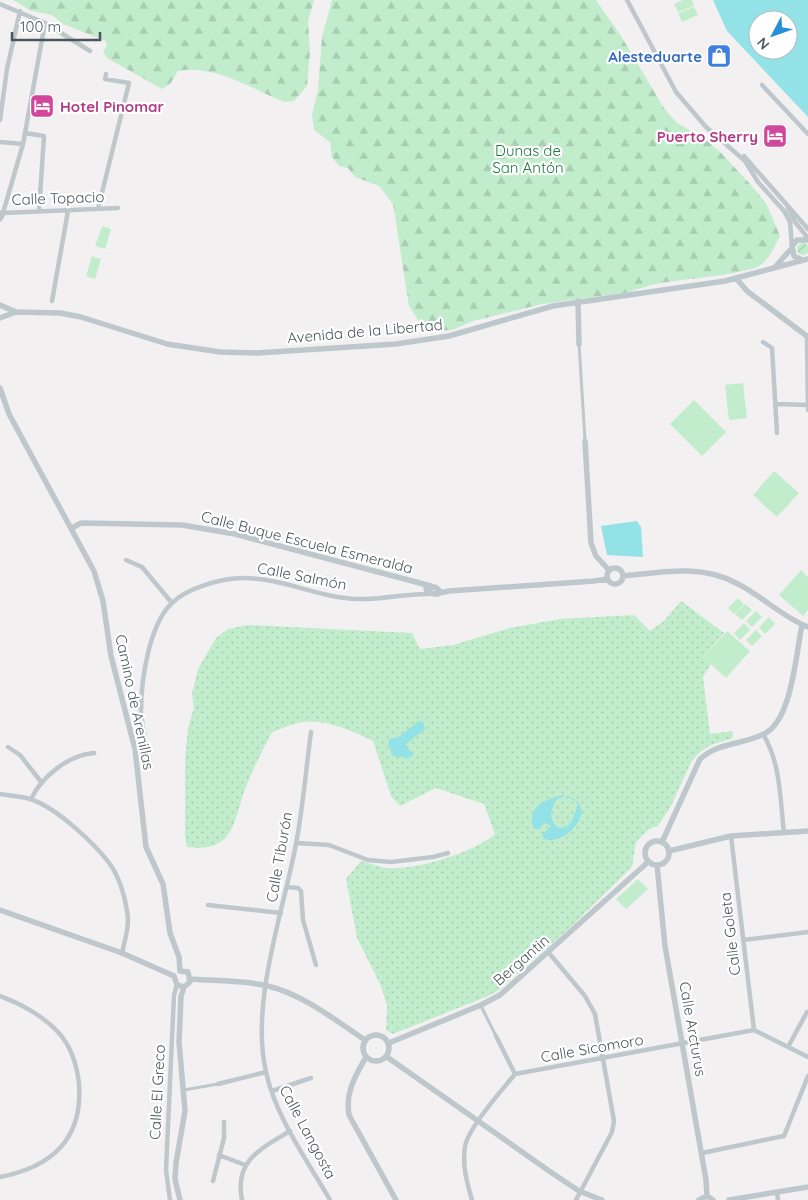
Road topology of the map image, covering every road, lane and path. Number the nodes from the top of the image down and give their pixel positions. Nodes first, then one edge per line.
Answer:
1 (626, 0) edge
2 (0, 4) edge
3 (20, 11) junction
4 (45, 23) junction
5 (90, 51) dead end
6 (106, 74) dead end
7 (762, 85) dead end
8 (0, 120) edge
9 (25, 133) junction
10 (808, 134) edge
11 (0, 142) edge
12 (23, 144) junction
13 (732, 149) junction
14 (784, 201) junction
15 (118, 208) dead end
16 (98, 209) junction
17 (68, 211) junction
18 (38, 212) junction
19 (1, 215) edge
20 (808, 229) edge
21 (808, 239) edge
22 (792, 247) junction
23 (806, 259) edge
24 (774, 267) junction
25 (736, 278) junction
26 (52, 301) dead end
27 (578, 301) junction
28 (0, 305) edge
29 (16, 312) junction
30 (0, 318) edge
31 (807, 337) edge
32 (763, 342) dead end
33 (579, 344) joint
34 (0, 388) edge
35 (777, 404) junction
36 (808, 405) edge
37 (808, 410) edge
38 (777, 433) dead end
39 (585, 441) joint
40 (72, 528) junction
41 (126, 560) dead end
42 (609, 570) junction
43 (624, 576) junction
44 (608, 579) junction
45 (430, 587) junction
46 (449, 591) junction
47 (419, 594) junction
48 (435, 594) junction
49 (172, 603) junction
50 (805, 626) edge
51 (311, 732) dead end
52 (764, 734) junction
53 (8, 747) dead end
54 (94, 754) dead end
55 (150, 763) dead end
56 (42, 783) junction
57 (0, 794) edge
58 (31, 799) junction
59 (808, 831) edge
60 (784, 833) junction
61 (731, 836) junction
62 (662, 842) junction
63 (296, 843) junction
64 (669, 850) junction
65 (448, 853) dead end
66 (648, 862) junction
67 (657, 865) junction
68 (287, 887) junction
69 (208, 905) dead end
70 (0, 910) edge
71 (281, 913) junction
72 (808, 932) edge
73 (743, 940) junction
74 (122, 953) junction
75 (549, 953) junction
76 (316, 965) dead end
77 (180, 971) junction
78 (174, 976) junction
79 (191, 979) junction
80 (177, 985) junction
81 (266, 986) junction
82 (184, 987) junction
83 (0, 996) edge
84 (481, 1005) junction
85 (807, 1012) edge
86 (754, 1030) junction
87 (496, 1036) joint
88 (365, 1040) junction
89 (389, 1043) junction
90 (683, 1044) junction
91 (788, 1046) junction
92 (366, 1057) junction
93 (387, 1057) junction
94 (808, 1057) edge
95 (604, 1059) junction
96 (266, 1072) junction
97 (515, 1074) junction
98 (808, 1076) edge
99 (311, 1078) dead end
100 (218, 1084) joint
101 (184, 1090) junction
102 (272, 1091) junction
103 (224, 1122) dead end
104 (478, 1122) junction
105 (290, 1131) junction
106 (702, 1153) junction
107 (219, 1155) junction
108 (245, 1165) junction
109 (0, 1177) edge
110 (213, 1181) dead end
111 (808, 1187) edge
112 (579, 1191) junction
113 (777, 1192) junction
114 (707, 1196) junction
115 (170, 1200) edge
116 (180, 1200) edge
117 (242, 1200) edge
118 (330, 1200) edge
119 (396, 1200) edge
120 (472, 1200) edge
121 (576, 1200) edge
122 (602, 1200) edge
123 (699, 1200) edge
124 (713, 1200) edge
125 (730, 1200) edge
126 (778, 1200) edge

1 - 13 street
2 - 3 street
3 - 4 street
3 - 8 street
4 - 5 street
4 - 9 street
6 - 16 street
7 - 10 street
9 - 12 street
9 - 18 street
11 - 12 street
12 - 19 street
13 - 14 street
13 - 22 street
14 - 20 street
14 - 21 street
15 - 16 street, Calle Topacio
16 - 17 street, Calle Topacio
17 - 18 street, Calle Topacio
17 - 26 street
18 - 19 street, Calle Topacio
21 - 22 street
22 - 23 street
22 - 24 street
23 - 24 street, Avenida de la Libertad
24 - 25 street, Avenida de la Libertad
25 - 27 street, Avenida de la Libertad
25 - 31 street
27 - 29 street, Avenida de la Libertad
27 - 33 street
28 - 29 street, Avenida de la Libertad
29 - 30 street, Avenida de la Libertad
31 - 36 street
32 - 35 street
33 - 39 street
34 - 40 street, Camino de Arenillas
35 - 36 street
35 - 38 street
36 - 37 street
39 - 42 street
40 - 45 street, Calle Buque Escuela Esmeralda
40 - 77 street, Camino de Arenillas
41 - 49 street
42 - 43 street
42 - 44 street
43 - 44 street
43 - 50 street
44 - 46 street
45 - 46 street, Calle Buque Escuela Esmeralda
45 - 47 street
45 - 48 street
45 - 48 street
46 - 48 street
47 - 48 street, Calle Salmón
47 - 49 street, Calle Salmón
49 - 55 street
50 - 52 street
51 - 63 street, Calle Tiburón
52 - 60 street
52 - 62 street
53 - 56 street
54 - 56 street
56 - 58 street
57 - 58 street
58 - 74 street
59 - 60 street
60 - 61 street
61 - 64 street
61 - 73 street, Calle Goleta
62 - 64 street
62 - 66 street
63 - 65 street
63 - 68 street, Calle Tiburón
64 - 67 street
66 - 67 street
66 - 75 street, Bergantin
67 - 90 street, Calle Arcturus
68 - 71 street, Calle Tiburón
68 - 76 street
69 - 71 street
70 - 74 street
71 - 81 street, Calle Tiburón
72 - 73 street
73 - 86 street, Calle Goleta
74 - 78 street
75 - 84 street, Bergantin
75 - 95 street
77 - 78 street
77 - 79 street
78 - 80 street
79 - 81 street
79 - 82 street
80 - 82 street
80 - 115 street, Calle El Greco
81 - 88 street
81 - 96 street, Calle Langosta
82 - 101 street
83 - 109 street
84 - 87 street
84 - 89 street, Bergantin
85 - 91 street
86 - 90 street, Calle Sicomoro
86 - 91 street
87 - 97 street
88 - 89 street
88 - 92 street
89 - 93 street
90 - 95 street, Calle Sicomoro
90 - 106 street, Calle Arcturus
91 - 94 street
92 - 93 street
92 - 119 street
93 - 104 street
95 - 97 street, Calle Sicomoro
95 - 112 street
96 - 100 street
96 - 102 street, Calle Langosta
97 - 104 street
98 - 106 street
99 - 102 street
100 - 101 street
101 - 116 street
102 - 105 street, Calle Langosta
103 - 107 street
104 - 112 street
104 - 120 street
105 - 108 street
105 - 118 street, Calle Langosta
106 - 114 street, Calle Arcturus
107 - 108 street
107 - 110 street
108 - 117 street
111 - 113 street
112 - 121 street
112 - 122 street
113 - 125 street
113 - 126 street
114 - 123 street
114 - 124 street

